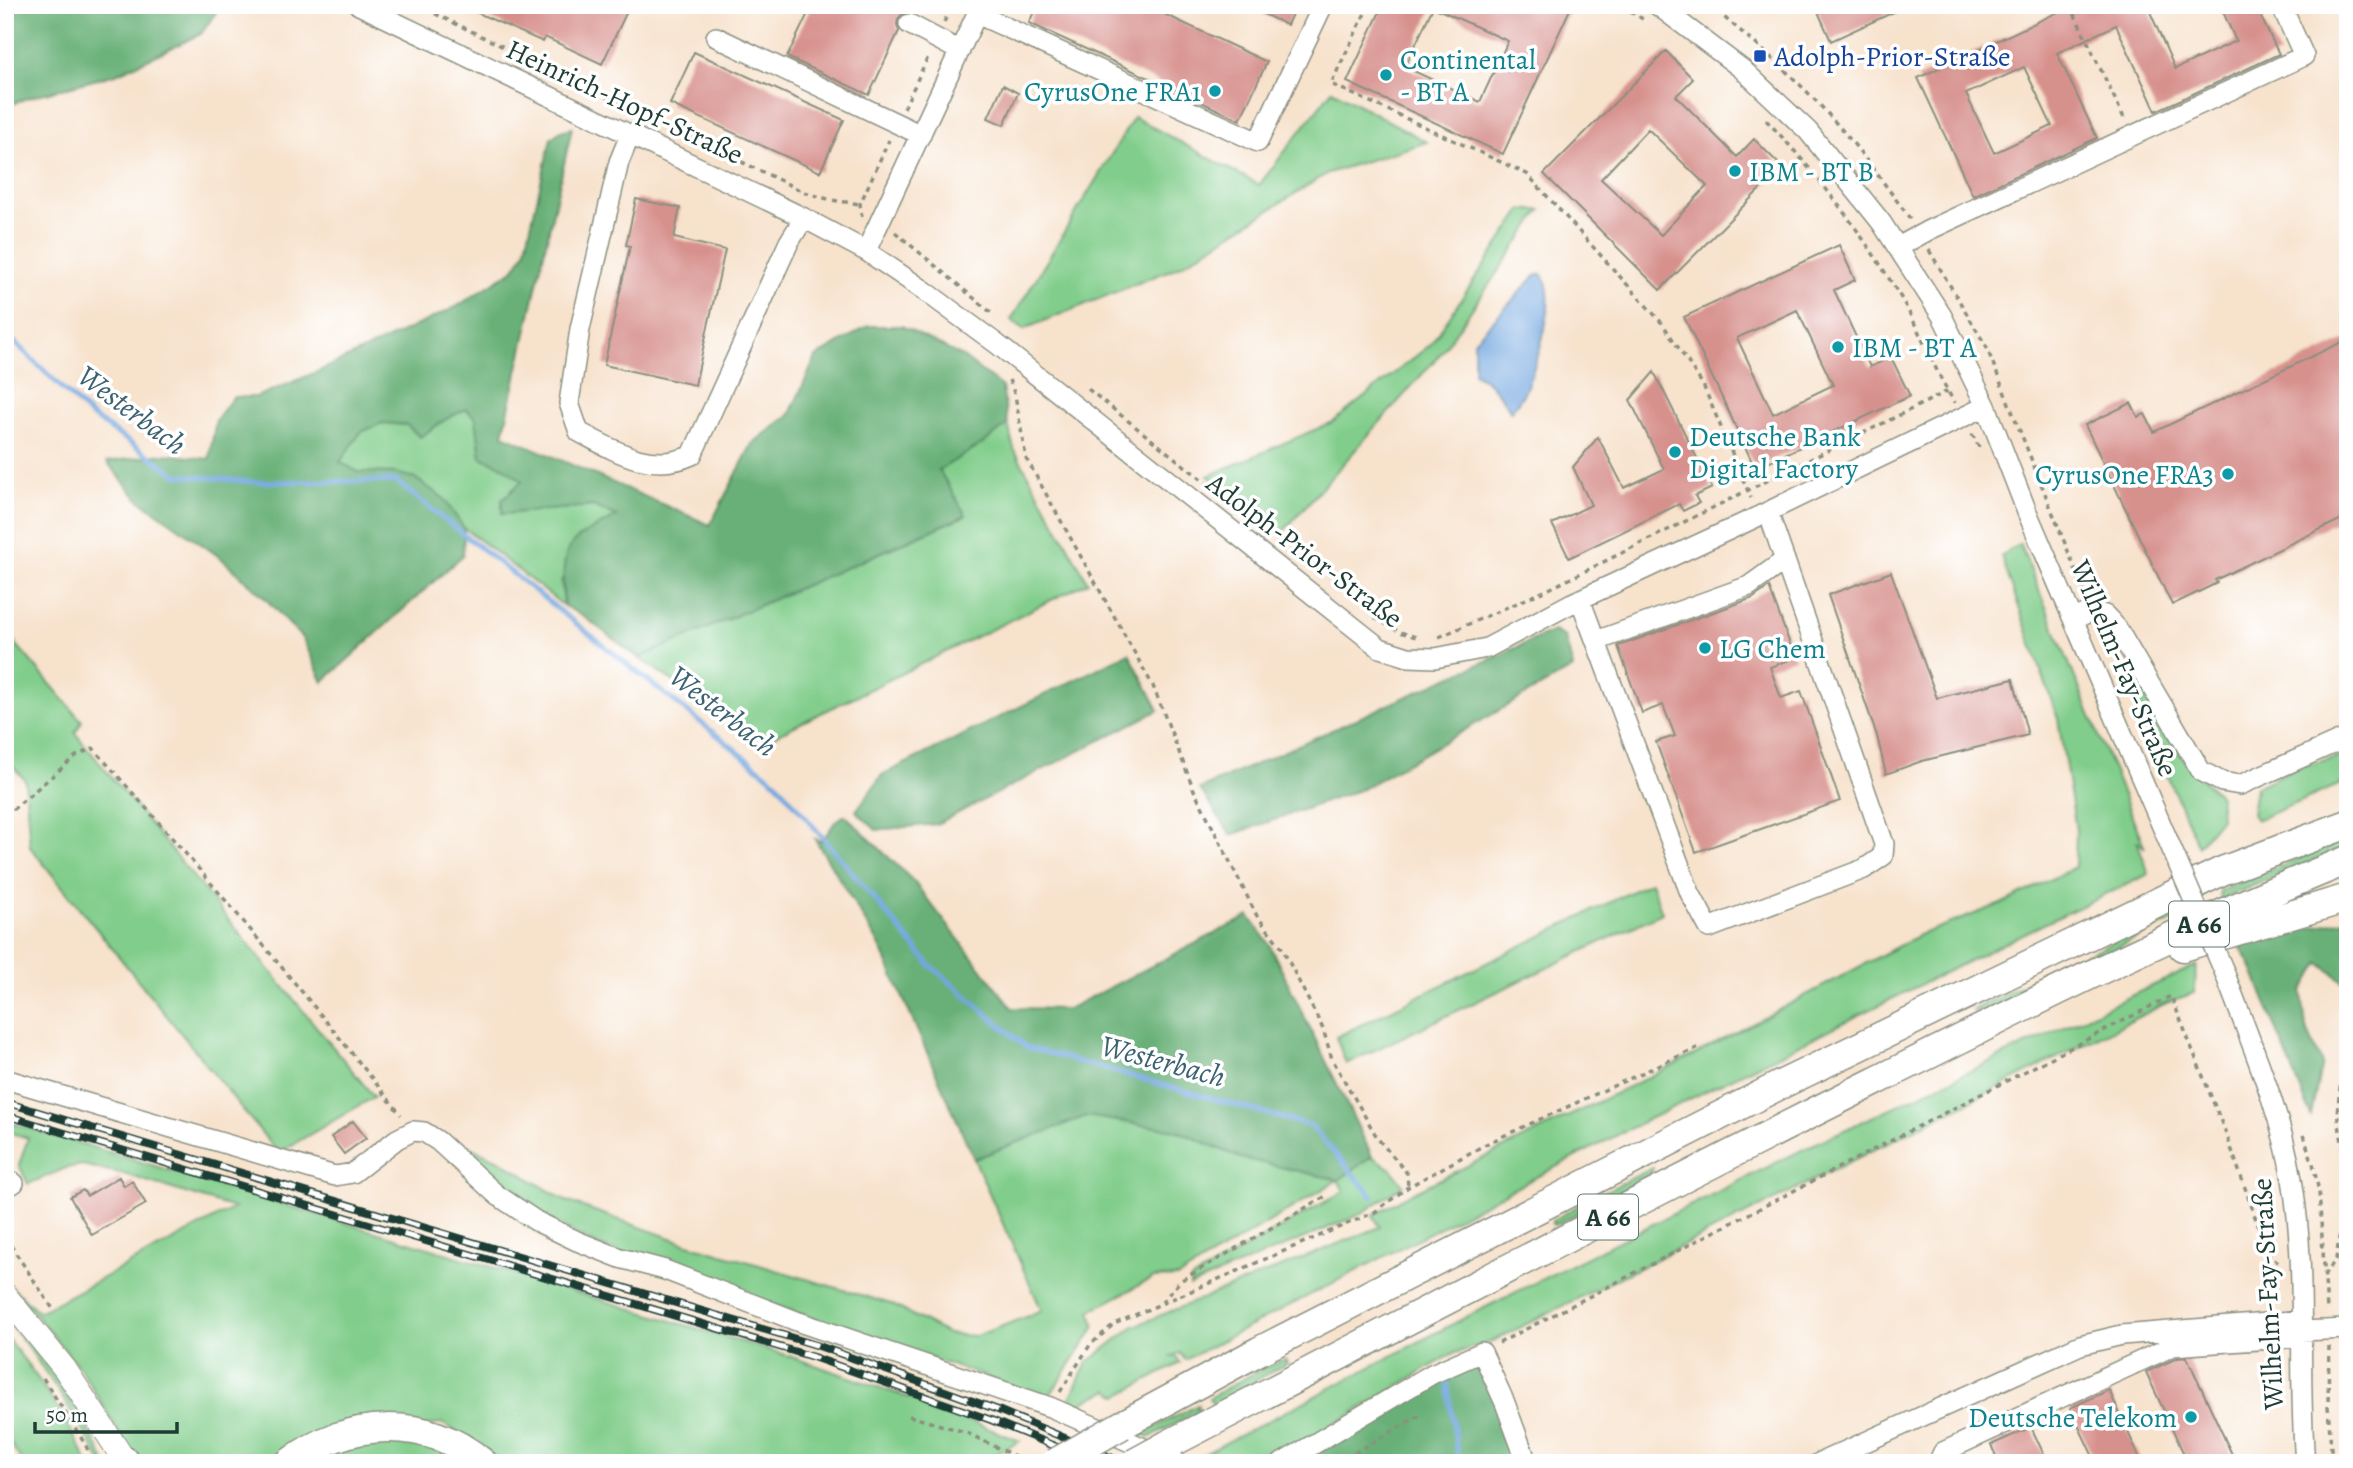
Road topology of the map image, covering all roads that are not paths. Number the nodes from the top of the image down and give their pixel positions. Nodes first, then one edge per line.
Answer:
1 (359, 5) edge
2 (1323, 5) edge
3 (1657, 5) edge
4 (2281, 5) edge
5 (979, 10) edge
6 (909, 24) dead end
7 (716, 37) dead end
8 (960, 51) junction
9 (630, 135) junction
10 (921, 135) junction
11 (804, 218) junction
12 (1898, 247) junction
13 (866, 251) junction
14 (1986, 406) junction
15 (1764, 514) junction
16 (1785, 560) junction
17 (1580, 599) junction
18 (2074, 619) junction
19 (1596, 641) junction
20 (2348, 737) edge
21 (2348, 807) edge
22 (2348, 824) edge
23 (2348, 860) edge
24 (2222, 871) junction
25 (2348, 898) edge
26 (2052, 993) junction
27 (5, 1079) edge
28 (5, 1295) edge
29 (2301, 1329) junction
30 (2348, 1329) edge
31 (1172, 1454) edge
32 (126, 1462) edge
33 (289, 1463) edge
34 (483, 1463) edge
35 (1055, 1463) edge
36 (1134, 1463) edge
37 (1282, 1463) edge
38 (1527, 1463) edge
39 (1819, 1463) edge
40 (1938, 1463) edge
41 (2305, 1463) edge

1 - 9 street, Heinrich-Hopf-Straße
2 - 5 street
3 - 12 street, Wilhelm-Fay-Straße
4 - 12 street
5 - 8 street
6 - 8 street
7 - 10 street
8 - 10 street
9 - 11 street, Heinrich-Hopf-Straße
9 - 11 street
10 - 13 street
11 - 13 street, Heinrich-Hopf-Straße
12 - 14 street, Wilhelm-Fay-Straße
13 - 17 street, Adolph-Prior-Straße
14 - 15 street, Adolph-Prior-Straße
14 - 18 street, Wilhelm-Fay-Straße
15 - 16 street
15 - 17 street, Adolph-Prior-Straße
16 - 19 street
16 - 19 street
17 - 19 street
18 - 20 street
18 - 29 street, Wilhelm-Fay-Straße, bridge
21 - 24 highway, A 66
22 - 24 highway, A 66
23 - 26 highway, A 66
24 - 35 highway, A 66, bridge
25 - 26 highway
26 - 31 highway, A 66
27 - 31 street
28 - 32 main road
29 - 30 street
29 - 39 street
29 - 40 street
29 - 41 street, Wilhelm-Fay-Straße
31 - 36 highway, A 66, bridge
33 - 34 highway
37 - 38 street

